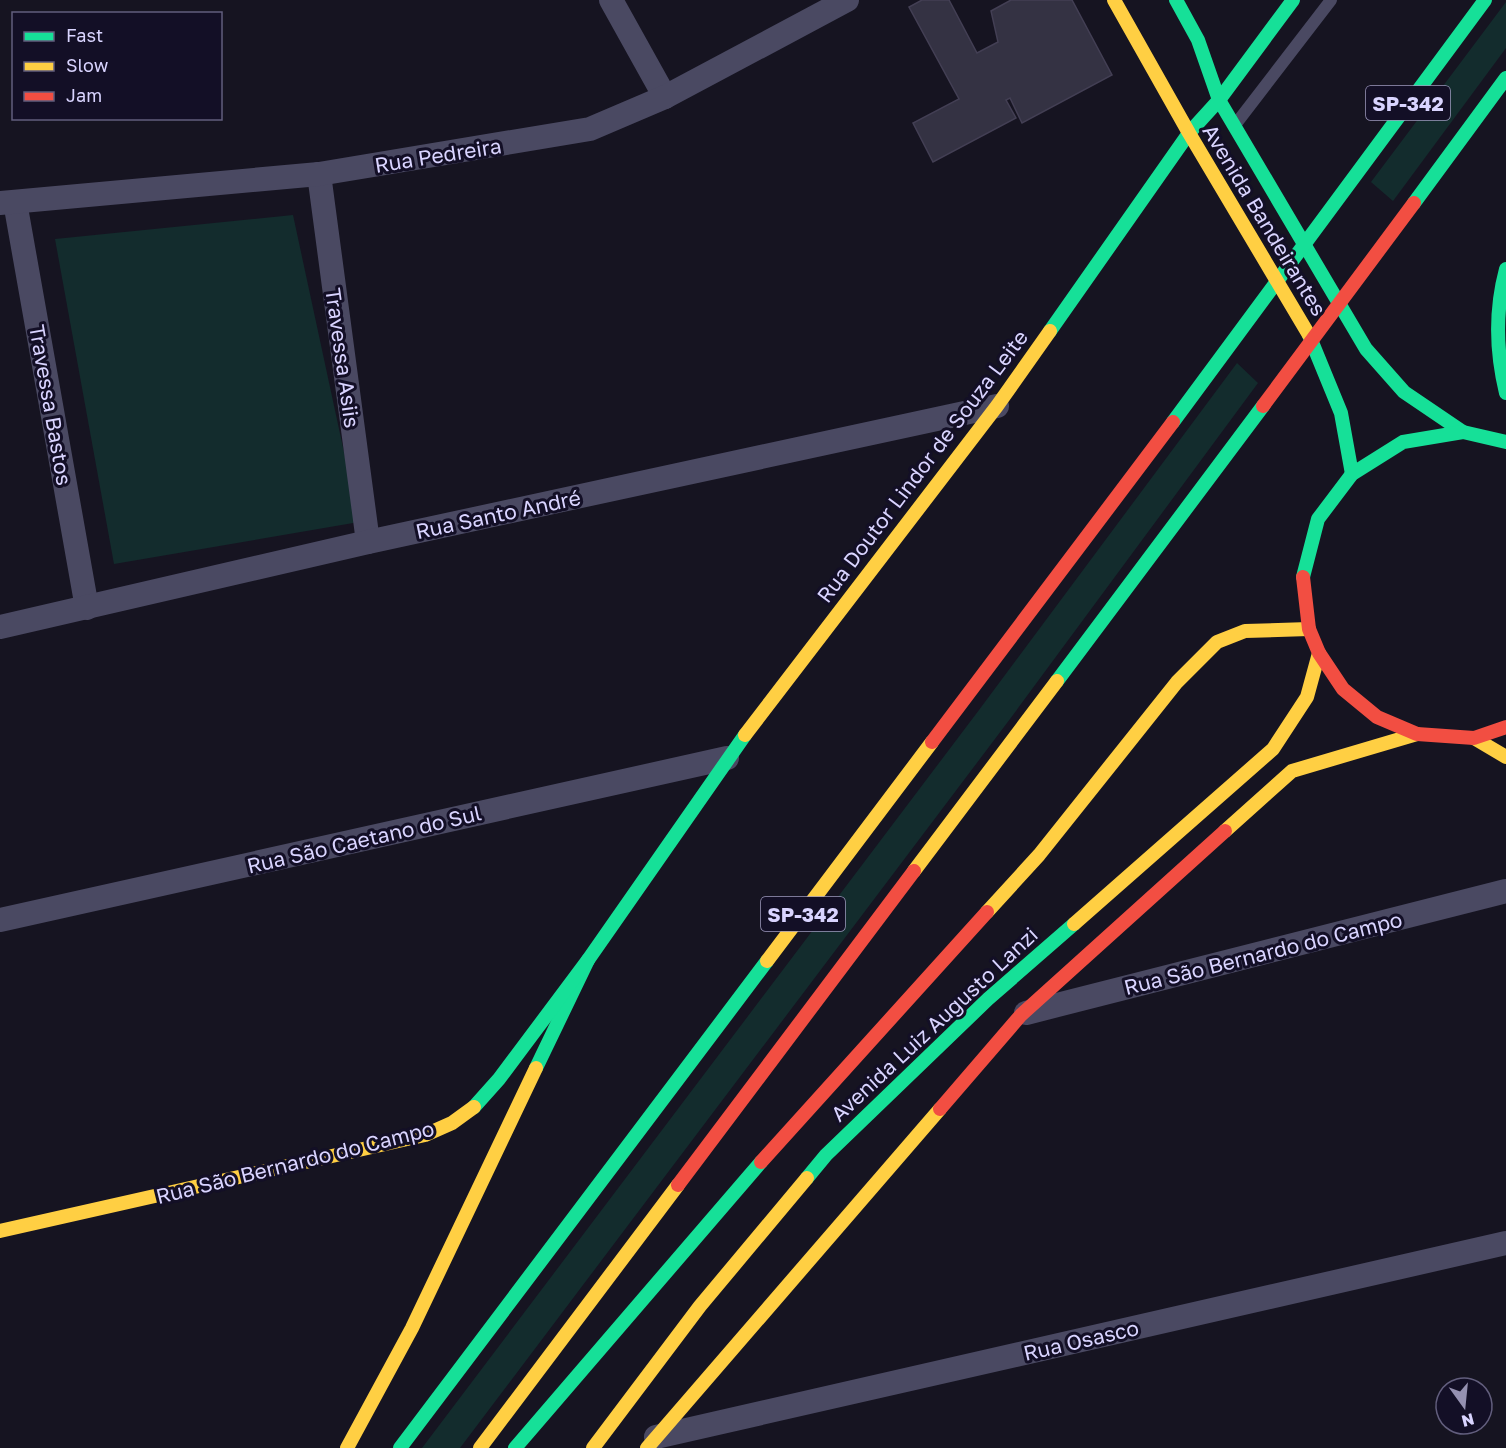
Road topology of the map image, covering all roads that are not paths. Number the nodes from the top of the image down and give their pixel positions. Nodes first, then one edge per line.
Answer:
1 (611, 0) edge
2 (847, 0) edge
3 (1114, 0) edge
4 (1176, 0) edge
5 (1293, 0) edge
6 (1331, 0) edge
7 (1485, 0) edge
8 (1506, 78) edge
9 (665, 97) junction
10 (1219, 100) junction
11 (1235, 126) junction
12 (1189, 132) junction
13 (319, 174) junction
14 (7, 202) edge
15 (1506, 269) edge
16 (1506, 393) edge
17 (997, 406) junction
18 (1462, 432) junction
19 (1506, 442) edge
20 (1352, 474) junction
21 (368, 542) junction
22 (87, 608) junction
23 (0, 627) edge
24 (1309, 629) junction
25 (1318, 653) junction
26 (1506, 727) edge
27 (1417, 734) junction
28 (1474, 738) junction
29 (1506, 757) edge
30 (727, 758) junction
31 (1506, 891) edge
32 (0, 920) edge
33 (588, 960) junction
34 (1021, 1014) junction
35 (0, 1231) edge
36 (1506, 1243) edge
37 (652, 1442) edge
38 (347, 1448) edge
39 (400, 1448) edge
40 (480, 1448) edge
41 (515, 1448) edge
42 (593, 1448) edge

1 - 9 street
2 - 9 street, Rua Pedreira
3 - 12 main road, Avenida Bandeirantes
4 - 10 main road, Avenida Bandeirantes
5 - 10 main road, Rua Doutor Lindor de Souza Leite
6 - 11 lane
7 - 39 main road, SP-342
8 - 40 main road, SP-342
9 - 13 street, Rua Pedreira
10 - 11 main road, Avenida Bandeirantes
10 - 12 main road, Rua Doutor Lindor de Souza Leite
11 - 18 main road, Avenida Bandeirantes
12 - 17 main road, Rua Doutor Lindor de Souza Leite
12 - 20 main road, Avenida Bandeirantes
13 - 14 street, Rua Pedreira
13 - 21 street, Travessa Asiis
14 - 22 street, Travessa Bastos
15 - 16 main road
17 - 21 street, Rua Santo André
17 - 30 main road, Rua Doutor Lindor de Souza Leite
18 - 19 main road, Avenida Bandeirantes
18 - 20 main road, Avenida Bandeirantes
20 - 24 main road, Avenida Bandeirantes
21 - 22 street, Rua Santo André
22 - 23 street, Rua Santo André
24 - 25 main road, Avenida Bandeirantes
24 - 41 main road
25 - 27 main road, Avenida Bandeirantes
25 - 42 main road, Avenida Luiz Augusto Lanzi
26 - 28 main road, Avenida Bandeirantes
27 - 28 main road, Avenida Bandeirantes
27 - 34 main road
28 - 29 main road, Avenida Bandeirantes
30 - 32 street, Rua São Caetano do Sul
30 - 33 main road, Rua Doutor Lindor de Souza Leite
31 - 34 street, Rua São Bernardo do Campo
33 - 35 main road, Rua São Bernardo do Campo
33 - 38 main road
34 - 37 main road
36 - 37 street, Rua Osasco

